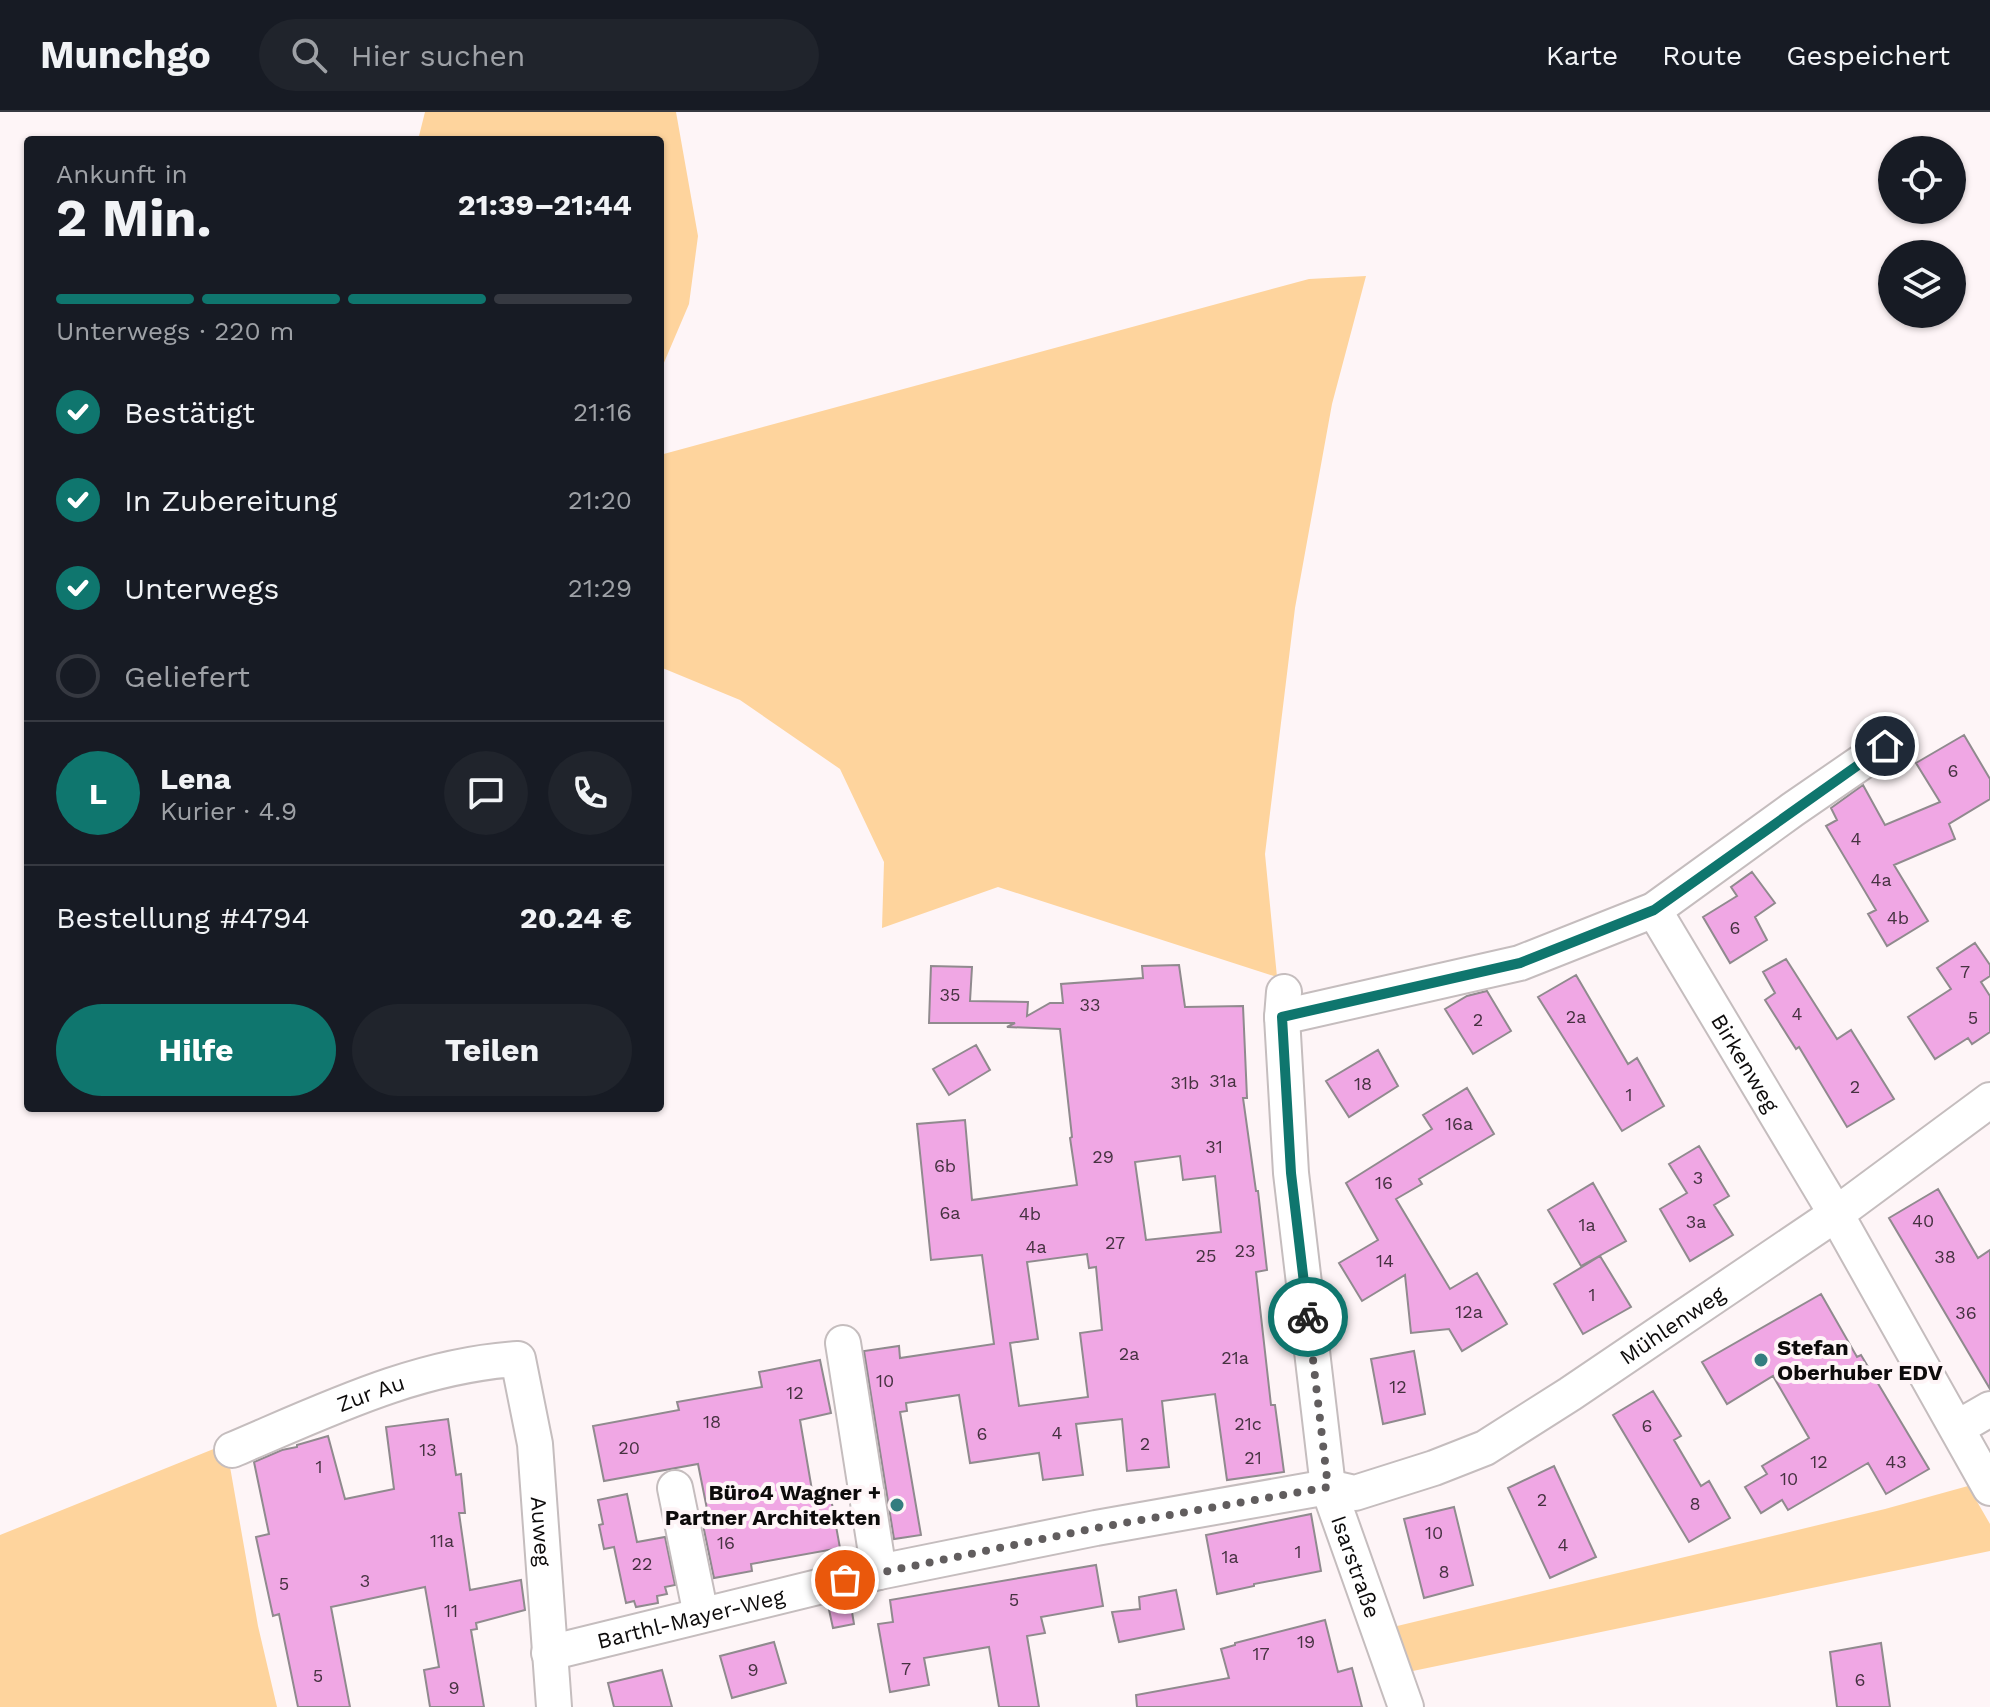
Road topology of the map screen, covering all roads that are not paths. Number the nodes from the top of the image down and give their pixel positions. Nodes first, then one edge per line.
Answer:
1 (1885, 746) dead end
2 (1654, 910) junction
3 (1990, 1100) edge
4 (1836, 1214) junction
5 (843, 1343) dead end
6 (518, 1359) joint
7 (1990, 1409) edge
8 (1957, 1428) junction
9 (232, 1450) dead end
10 (1328, 1487) junction
11 (675, 1488) dead end
12 (1990, 1488) edge
13 (879, 1572) junction
14 (701, 1615) junction
15 (549, 1653) junction
16 (554, 1707) edge
17 (1406, 1707) edge

1 - 2 street
2 - 4 street, Birkenweg
2 - 10 street, Isarstraße
3 - 4 street, Mühlenweg
4 - 8 street, Birkenweg
4 - 10 street, Mühlenweg
5 - 13 street
6 - 9 street, Zur Au
6 - 15 street, Auweg
7 - 8 street
8 - 12 street, Birkenweg
10 - 13 street, Barthl-Mayer-Weg
10 - 17 street, Isarstraße
11 - 14 street
13 - 14 street, Barthl-Mayer-Weg
14 - 15 street, Barthl-Mayer-Weg
15 - 16 street, Auweg

